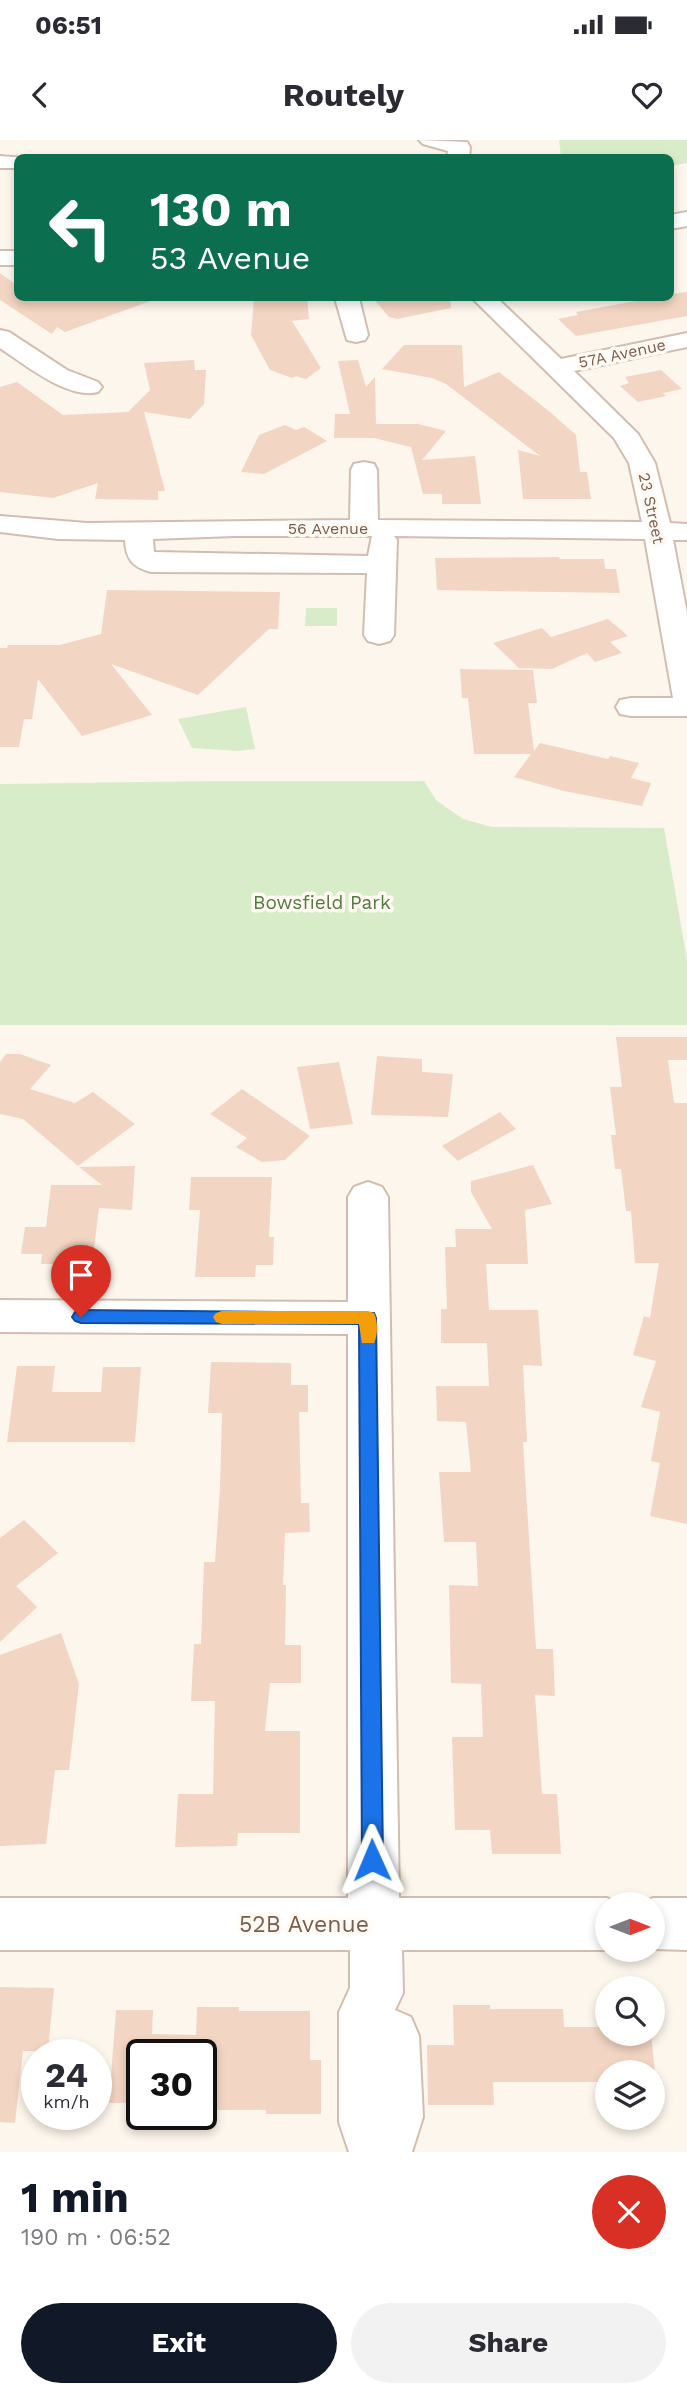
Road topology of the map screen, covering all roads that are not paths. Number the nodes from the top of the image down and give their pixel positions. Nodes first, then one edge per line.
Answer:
1 (430, 140) edge
2 (413, 154) dead end
3 (458, 154) edge
4 (348, 301) edge
5 (487, 301) edge
6 (356, 335) dead end
7 (0, 337) edge
8 (687, 340) edge
9 (557, 367) junction
10 (89, 387) dead end
11 (364, 470) dead end
12 (0, 524) edge
13 (373, 528) junction
14 (138, 530) junction
15 (657, 531) junction
16 (687, 532) edge
17 (382, 565) junction
18 (379, 635) dead end
19 (687, 696) edge
20 (631, 707) dead end
21 (687, 707) edge
22 (368, 1197) dead end
23 (0, 1316) edge
24 (368, 1318) junction
25 (0, 1924) edge
26 (375, 1924) junction
27 (595, 1924) edge
28 (665, 1924) edge
29 (687, 1924) edge
30 (376, 1993) junction
31 (377, 2152) edge
32 (384, 2152) edge

1 - 2 street
1 - 3 street
4 - 6 street
5 - 9 street, 23 Street
7 - 10 street
8 - 9 street, 57A Avenue
9 - 15 street, 23 Street
11 - 13 street
12 - 14 street, 56 Avenue
13 - 14 street, 56 Avenue
13 - 15 street, 56 Avenue
13 - 17 street
14 - 17 street
15 - 16 street, 56 Avenue
15 - 19 street, 23 Street
17 - 18 street
20 - 21 street
22 - 24 street
23 - 24 street
24 - 26 street
25 - 26 street, 52B Avenue
26 - 27 street, 52B Avenue
26 - 30 street
28 - 29 street
30 - 31 street
30 - 32 street

